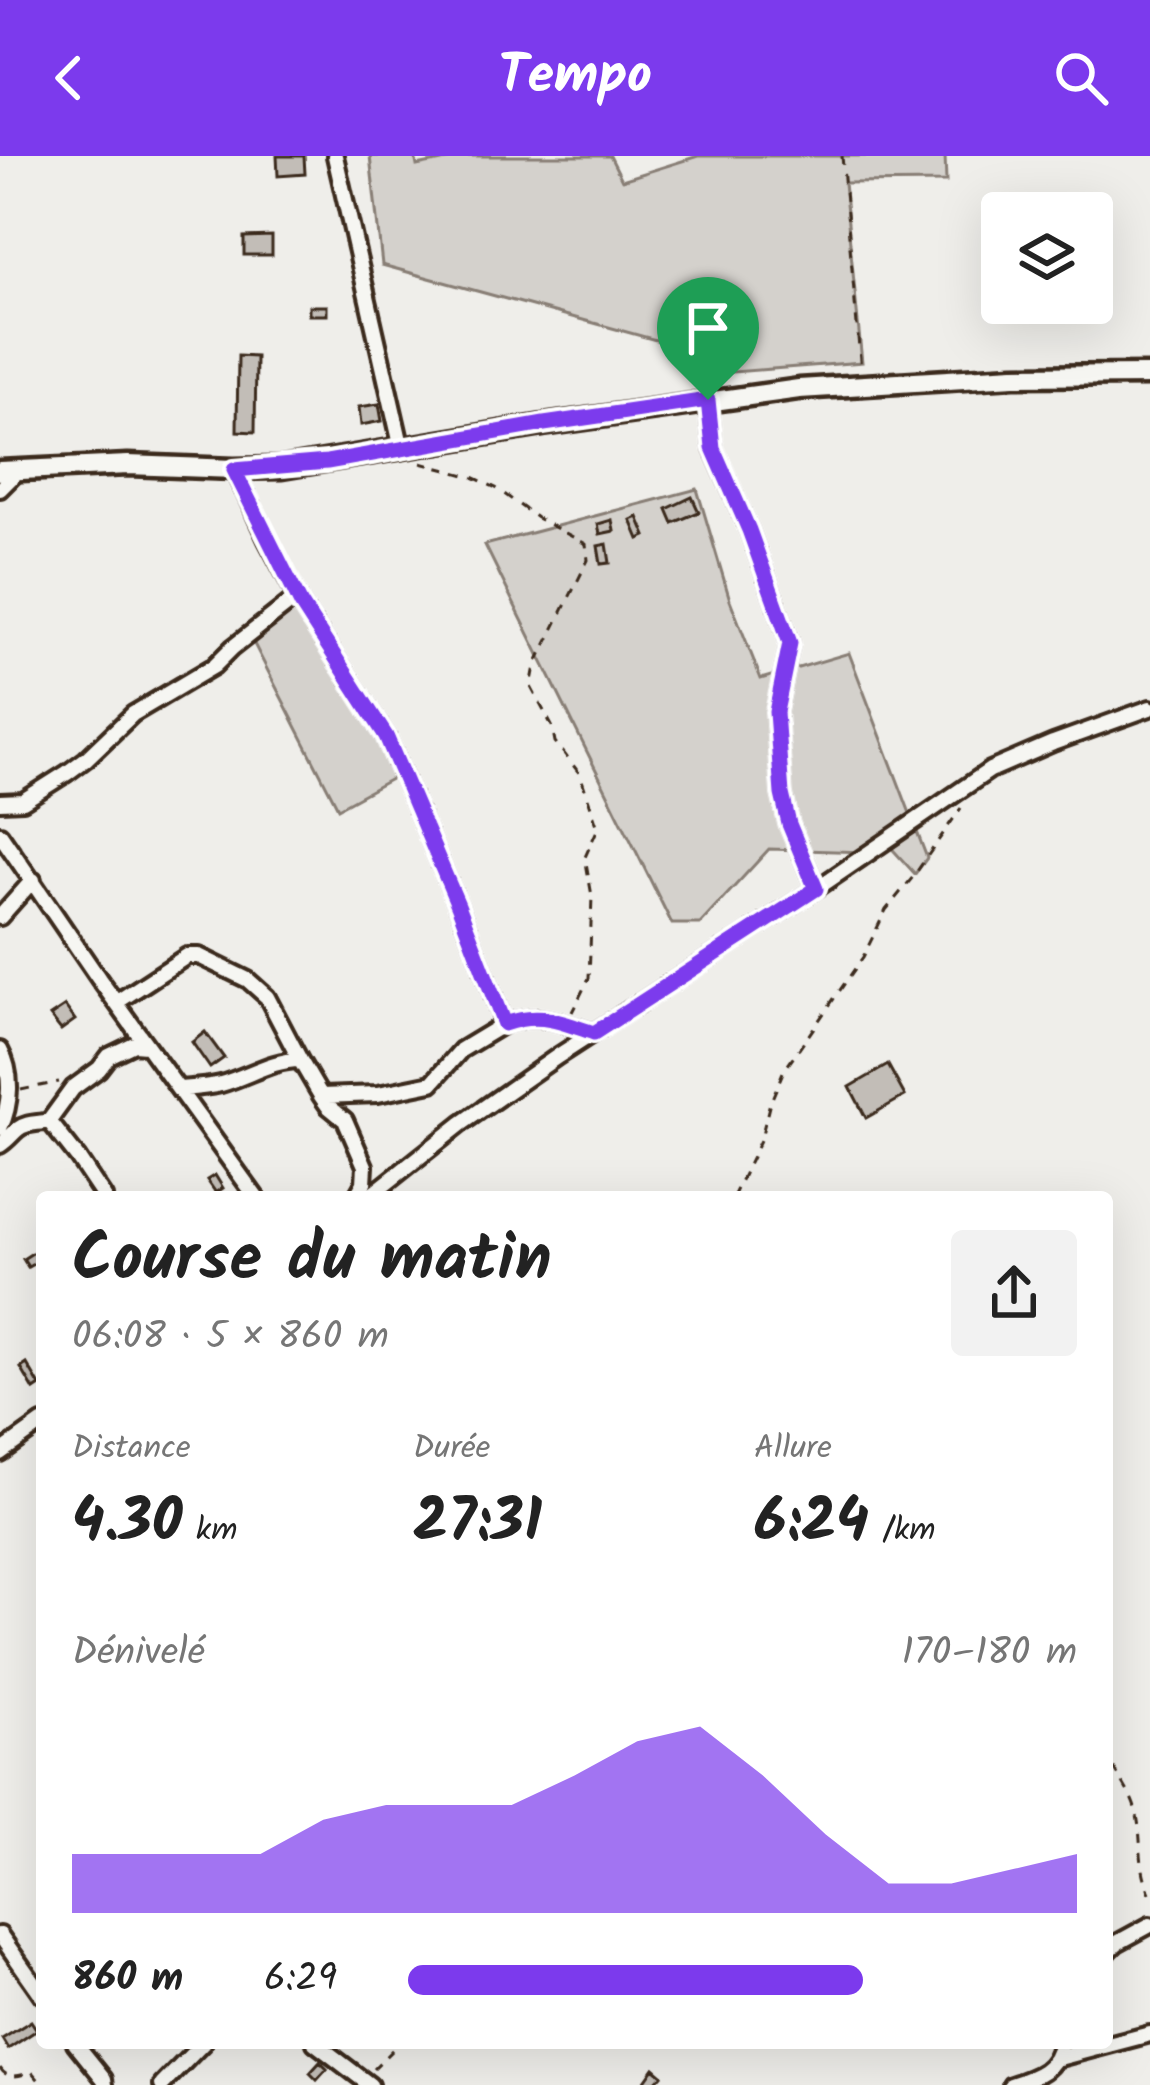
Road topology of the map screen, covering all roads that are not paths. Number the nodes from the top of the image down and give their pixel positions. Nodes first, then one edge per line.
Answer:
1 (335, 156) edge
2 (1150, 375) edge
3 (708, 400) junction
4 (402, 448) junction
5 (234, 470) junction
6 (10, 471) edge
7 (0, 489) edge
8 (297, 597) junction
9 (1150, 708) edge
10 (0, 802) edge
11 (0, 834) edge
12 (33, 880) junction
13 (816, 889) junction
14 (0, 917) edge
15 (116, 1002) junction
16 (504, 1024) junction
17 (594, 1033) junction
18 (146, 1045) junction
19 (0, 1050) edge
20 (300, 1060) junction
21 (179, 1089) junction
22 (321, 1096) junction
23 (49, 1121) junction
24 (0, 1128) edge
25 (0, 1145) edge
26 (100, 1191) edge
27 (252, 1191) edge
28 (359, 1191) edge
29 (377, 1191) edge
30 (36, 1427) edge
31 (0, 1453) edge
32 (1150, 1924) edge
33 (0, 1935) edge
34 (1113, 1947) edge
35 (36, 1986) edge
36 (1150, 2034) edge
37 (1113, 2041) edge
38 (81, 2049) edge
39 (196, 2049) edge
40 (321, 2049) edge
41 (1059, 2050) edge
42 (354, 2080) edge
43 (105, 2085) edge
44 (162, 2085) edge
45 (370, 2085) edge
46 (1011, 2085) edge

1 - 4 street
2 - 3 street
3 - 4 street
3 - 13 street
4 - 5 street
5 - 6 street
5 - 8 street
6 - 7 street
8 - 10 street
8 - 16 street
9 - 13 street
11 - 12 street
12 - 14 street
12 - 15 street
13 - 17 street
15 - 18 street
15 - 20 street
16 - 17 street
16 - 22 street
17 - 29 street
18 - 21 street
18 - 23 street
19 - 24 street
20 - 21 street
20 - 22 street
21 - 27 street
22 - 28 street
23 - 25 street
23 - 26 street
30 - 31 street
32 - 34 street
33 - 35 street
36 - 37 street
38 - 43 street
39 - 44 street
40 - 42 street
41 - 46 street
42 - 45 street

